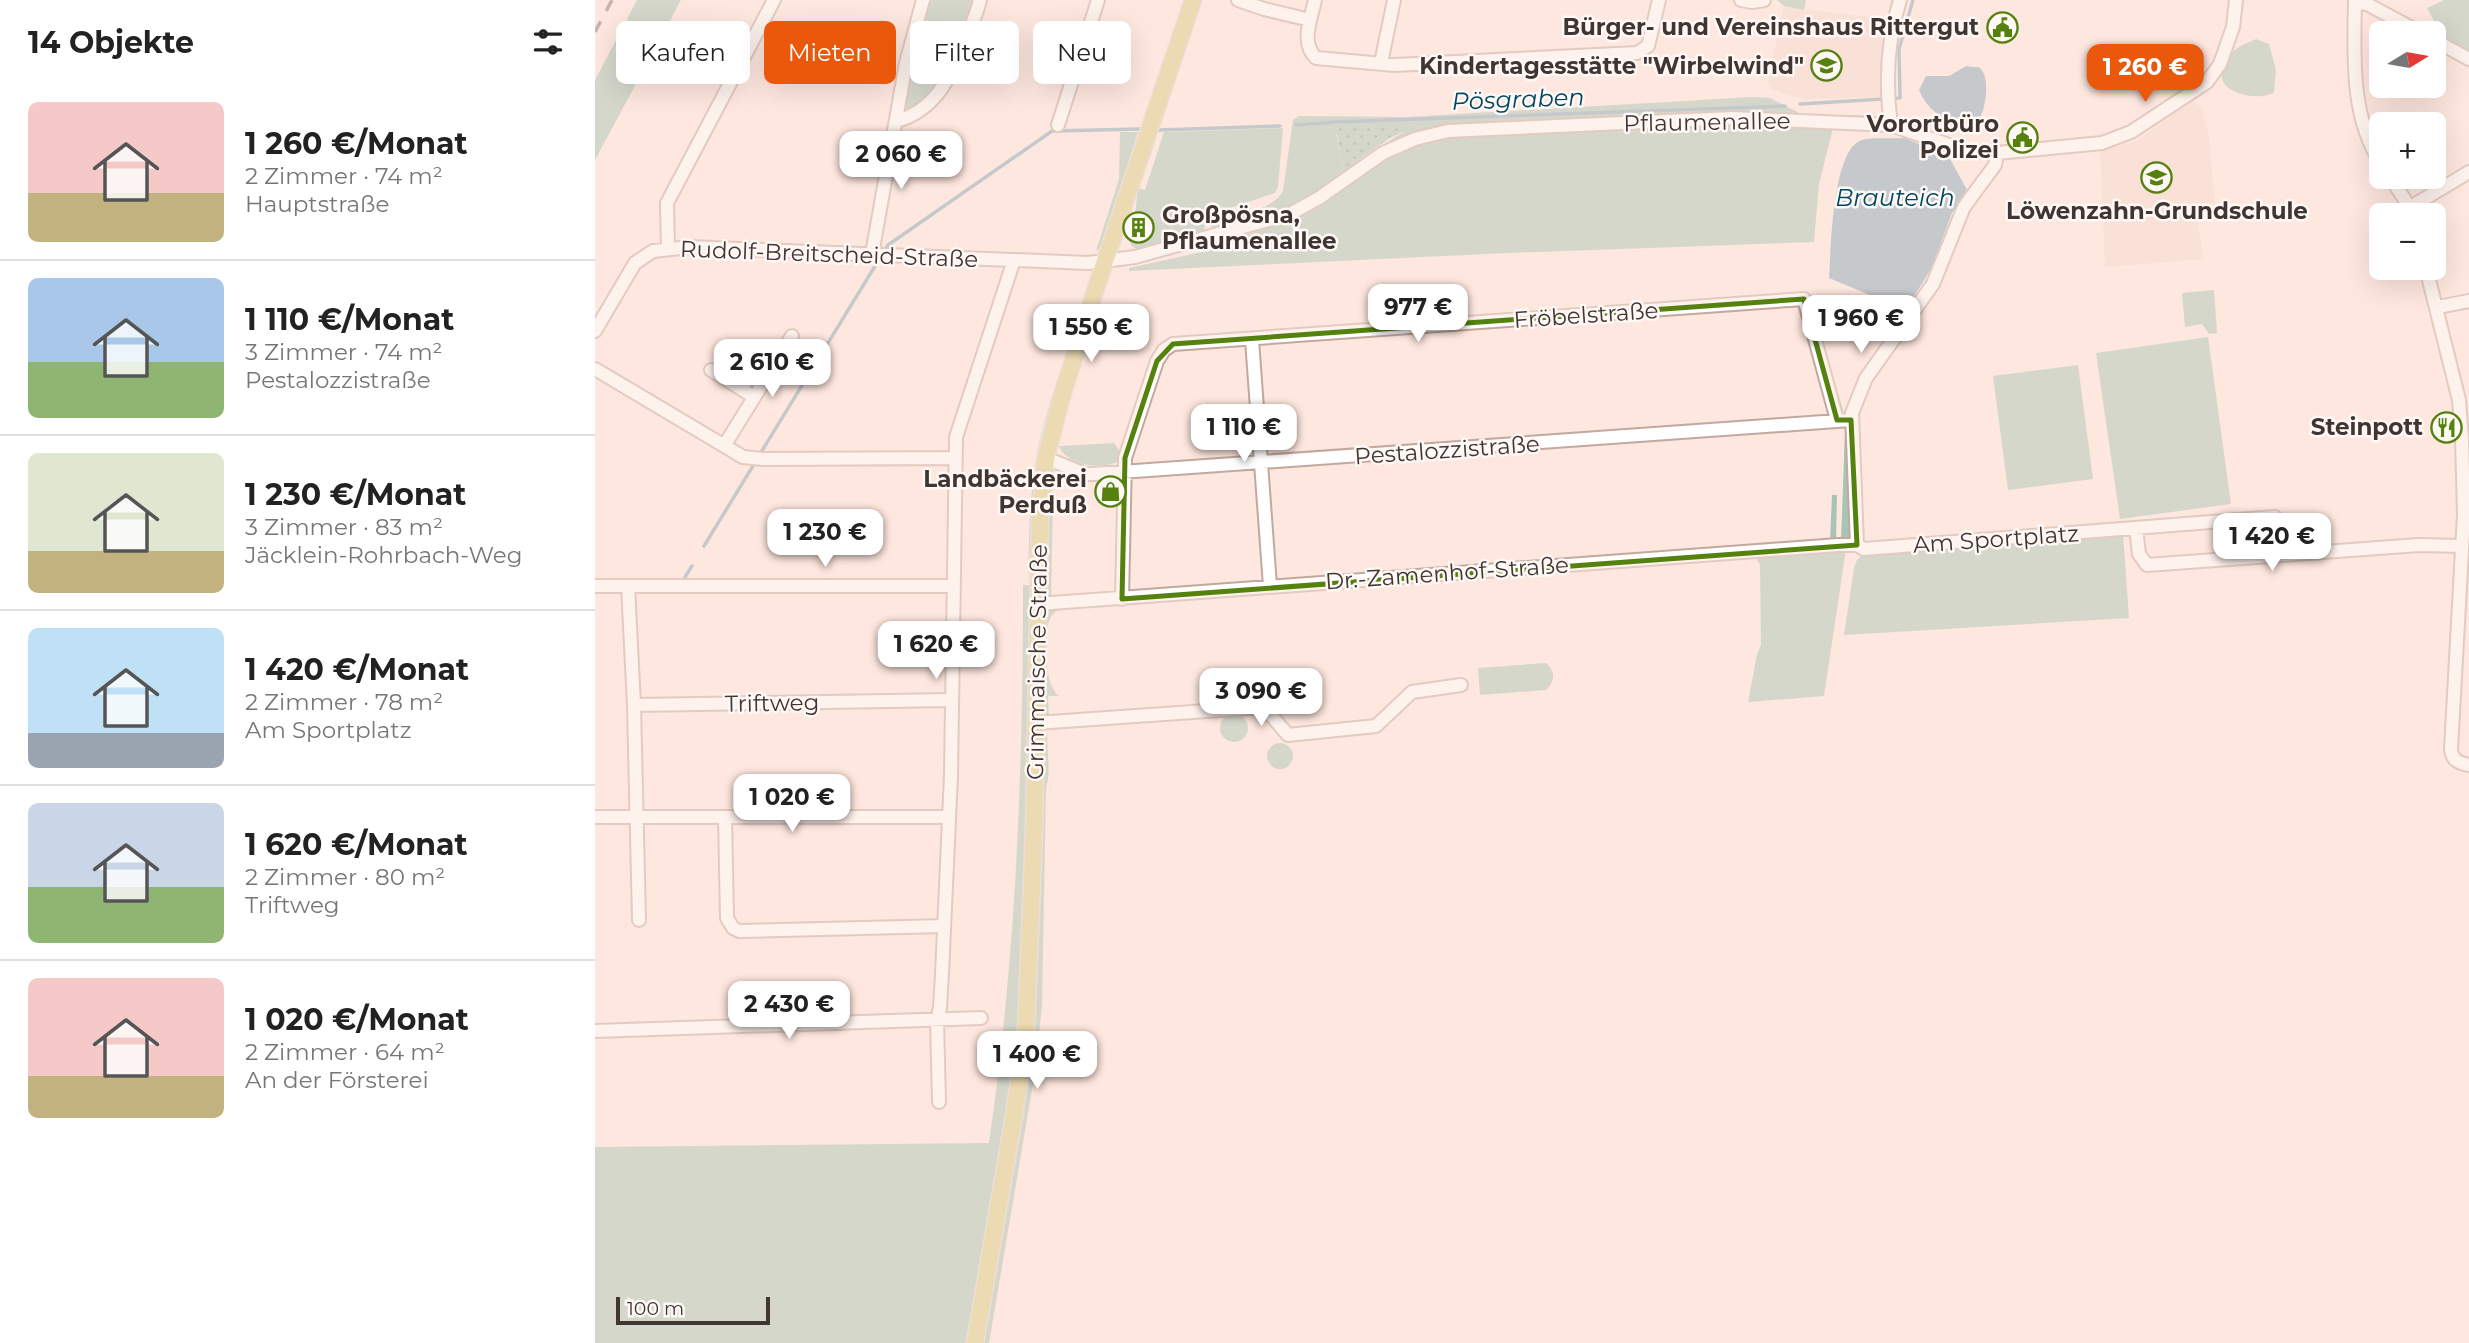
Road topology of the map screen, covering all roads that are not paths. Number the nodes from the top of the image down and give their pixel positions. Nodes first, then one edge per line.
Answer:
1 (774, 0) edge
2 (923, 0) edge
3 (980, 0) edge
4 (1098, 0) edge
5 (1193, 0) edge
6 (1238, 0) edge
7 (1315, 0) edge
8 (1394, 0) edge
9 (1659, 0) edge
10 (1741, 0) edge
11 (1763, 0) edge
12 (1900, 0) edge
13 (2236, 0) edge
14 (2355, 1) edge
15 (1310, 20) junction
16 (2399, 21) edge
17 (2447, 47) edge
18 (2469, 59) edge
19 (1381, 63) junction
20 (897, 121) junction
21 (1058, 125) dead end
22 (1891, 125) junction
23 (2369, 139) edge
24 (1997, 153) junction
25 (2469, 172) edge
26 (2422, 203) edge
27 (668, 248) junction
28 (879, 254) junction
29 (1014, 260) junction
30 (1106, 261) junction
31 (2430, 280) edge
32 (2469, 301) edge
33 (2438, 307) junction
34 (595, 331) edge
35 (792, 336) dead end
36 (1252, 340) junction
37 (595, 369) edge
38 (711, 370) dead end
39 (771, 373) junction
40 (742, 388) junction
41 (754, 397) junction
42 (1836, 420) junction
43 (1851, 420) junction
44 (2465, 439) edge
45 (724, 446) junction
46 (955, 458) junction
47 (1046, 458) junction
48 (1260, 464) junction
49 (1123, 471) junction
50 (2275, 517) dead end
51 (2136, 528) junction
52 (1857, 545) junction
53 (2462, 546) junction
54 (595, 586) edge
55 (628, 586) junction
56 (954, 586) junction
57 (1270, 586) junction
58 (1122, 598) junction
59 (1038, 604) junction
60 (1461, 685) dead end
61 (952, 701) junction
62 (633, 705) junction
63 (1036, 723) junction
64 (2469, 765) edge
65 (636, 815) junction
66 (595, 817) edge
67 (948, 817) junction
68 (725, 818) junction
69 (639, 920) dead end
70 (944, 926) junction
71 (981, 1018) dead end
72 (937, 1020) junction
73 (595, 1031) edge
74 (939, 1102) dead end
75 (975, 1343) edge

1 - 27 street
2 - 20 street
3 - 20 street
4 - 21 street
5 - 30 main road, Grimmaische Straße
6 - 15 street
7 - 15 street
8 - 19 street
9 - 19 street
10 - 11 street
12 - 22 street
13 - 24 street, Pflaumenallee
14 - 16 street
14 - 23 street
15 - 19 street
17 - 18 street
20 - 28 street
22 - 24 street, Pflaumenallee
22 - 30 street, Pflaumenallee
24 - 43 street
25 - 26 street
27 - 28 street, Rudolf-Breitscheid-Straße
27 - 34 street, Rudolf-Breitscheid-Straße
28 - 29 street, Rudolf-Breitscheid-Straße
29 - 30 street, Rudolf-Breitscheid-Straße
29 - 46 street
30 - 47 main road, Grimmaische Straße
31 - 33 street
32 - 33 street
33 - 44 street
35 - 39 street
36 - 42 street, Fröbelstraße
36 - 48 street
36 - 49 street, Fröbelstraße
37 - 45 street
38 - 40 street
39 - 40 street
39 - 41 street
40 - 41 street
41 - 45 street
42 - 43 street, Pestalozzistraße
42 - 48 street, Pestalozzistraße
43 - 52 street
44 - 53 street
45 - 46 street
46 - 56 street
47 - 49 street, Pestalozzistraße
47 - 59 main road, Grimmaische Straße
48 - 49 street, Pestalozzistraße
48 - 57 street
49 - 58 street, Fröbelstraße
50 - 51 street, Am Sportplatz
51 - 52 street, Am Sportplatz
51 - 53 street
52 - 57 street, Dr.-Zamenhof-Straße
53 - 64 street
54 - 55 street
55 - 56 street
55 - 62 street
56 - 61 street
57 - 58 street, Dr.-Zamenhof-Straße
58 - 59 street, Dr.-Zamenhof-Straße
59 - 63 main road, Grimmaische Straße
60 - 63 street
61 - 62 street, Triftweg
61 - 67 street
62 - 65 street
63 - 75 main road, Grimmaische Straße
65 - 66 street
65 - 68 street
65 - 69 street
67 - 68 street
67 - 70 street
68 - 70 street
70 - 72 street
71 - 72 street
72 - 73 street
72 - 74 street

